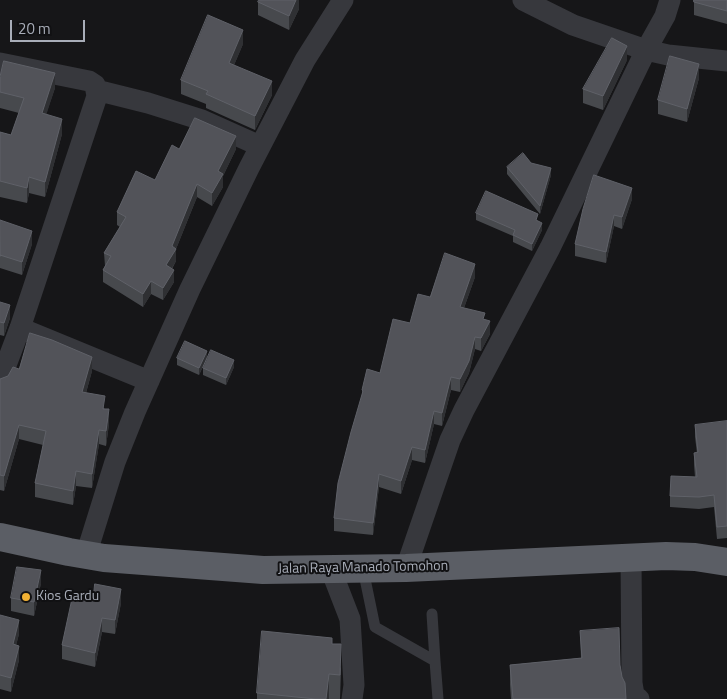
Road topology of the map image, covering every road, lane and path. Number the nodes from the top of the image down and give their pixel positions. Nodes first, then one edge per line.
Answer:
1 (343, 0) edge
2 (523, 0) edge
3 (670, 0) edge
4 (646, 50) junction
5 (727, 61) edge
6 (0, 63) edge
7 (96, 90) junction
8 (260, 146) junction
9 (20, 328) junction
10 (0, 381) edge
11 (148, 381) junction
12 (0, 537) edge
13 (86, 555) junction
14 (631, 557) junction
15 (727, 562) edge
16 (406, 568) junction
17 (363, 569) junction
18 (332, 570) junction
19 (432, 614) dead end
20 (435, 662) junction
21 (352, 699) edge
22 (438, 699) edge
23 (639, 699) edge

1 - 8 street
2 - 4 street
3 - 4 street
4 - 5 street
4 - 16 street
6 - 7 street
7 - 8 street
7 - 9 street
8 - 11 street
9 - 10 street
9 - 11 street
11 - 13 street
12 - 13 highway, Jalan Raya Manado Tomohon
13 - 18 highway, Jalan Raya Manado Tomohon
14 - 15 highway, Jalan Raya Manado Tomohon
14 - 16 highway, Jalan Raya Manado Tomohon
14 - 23 street
16 - 17 highway, Jalan Raya Manado Tomohon
17 - 18 highway, Jalan Raya Manado Tomohon
17 - 20 lane
18 - 21 street
19 - 20 lane
20 - 22 lane

